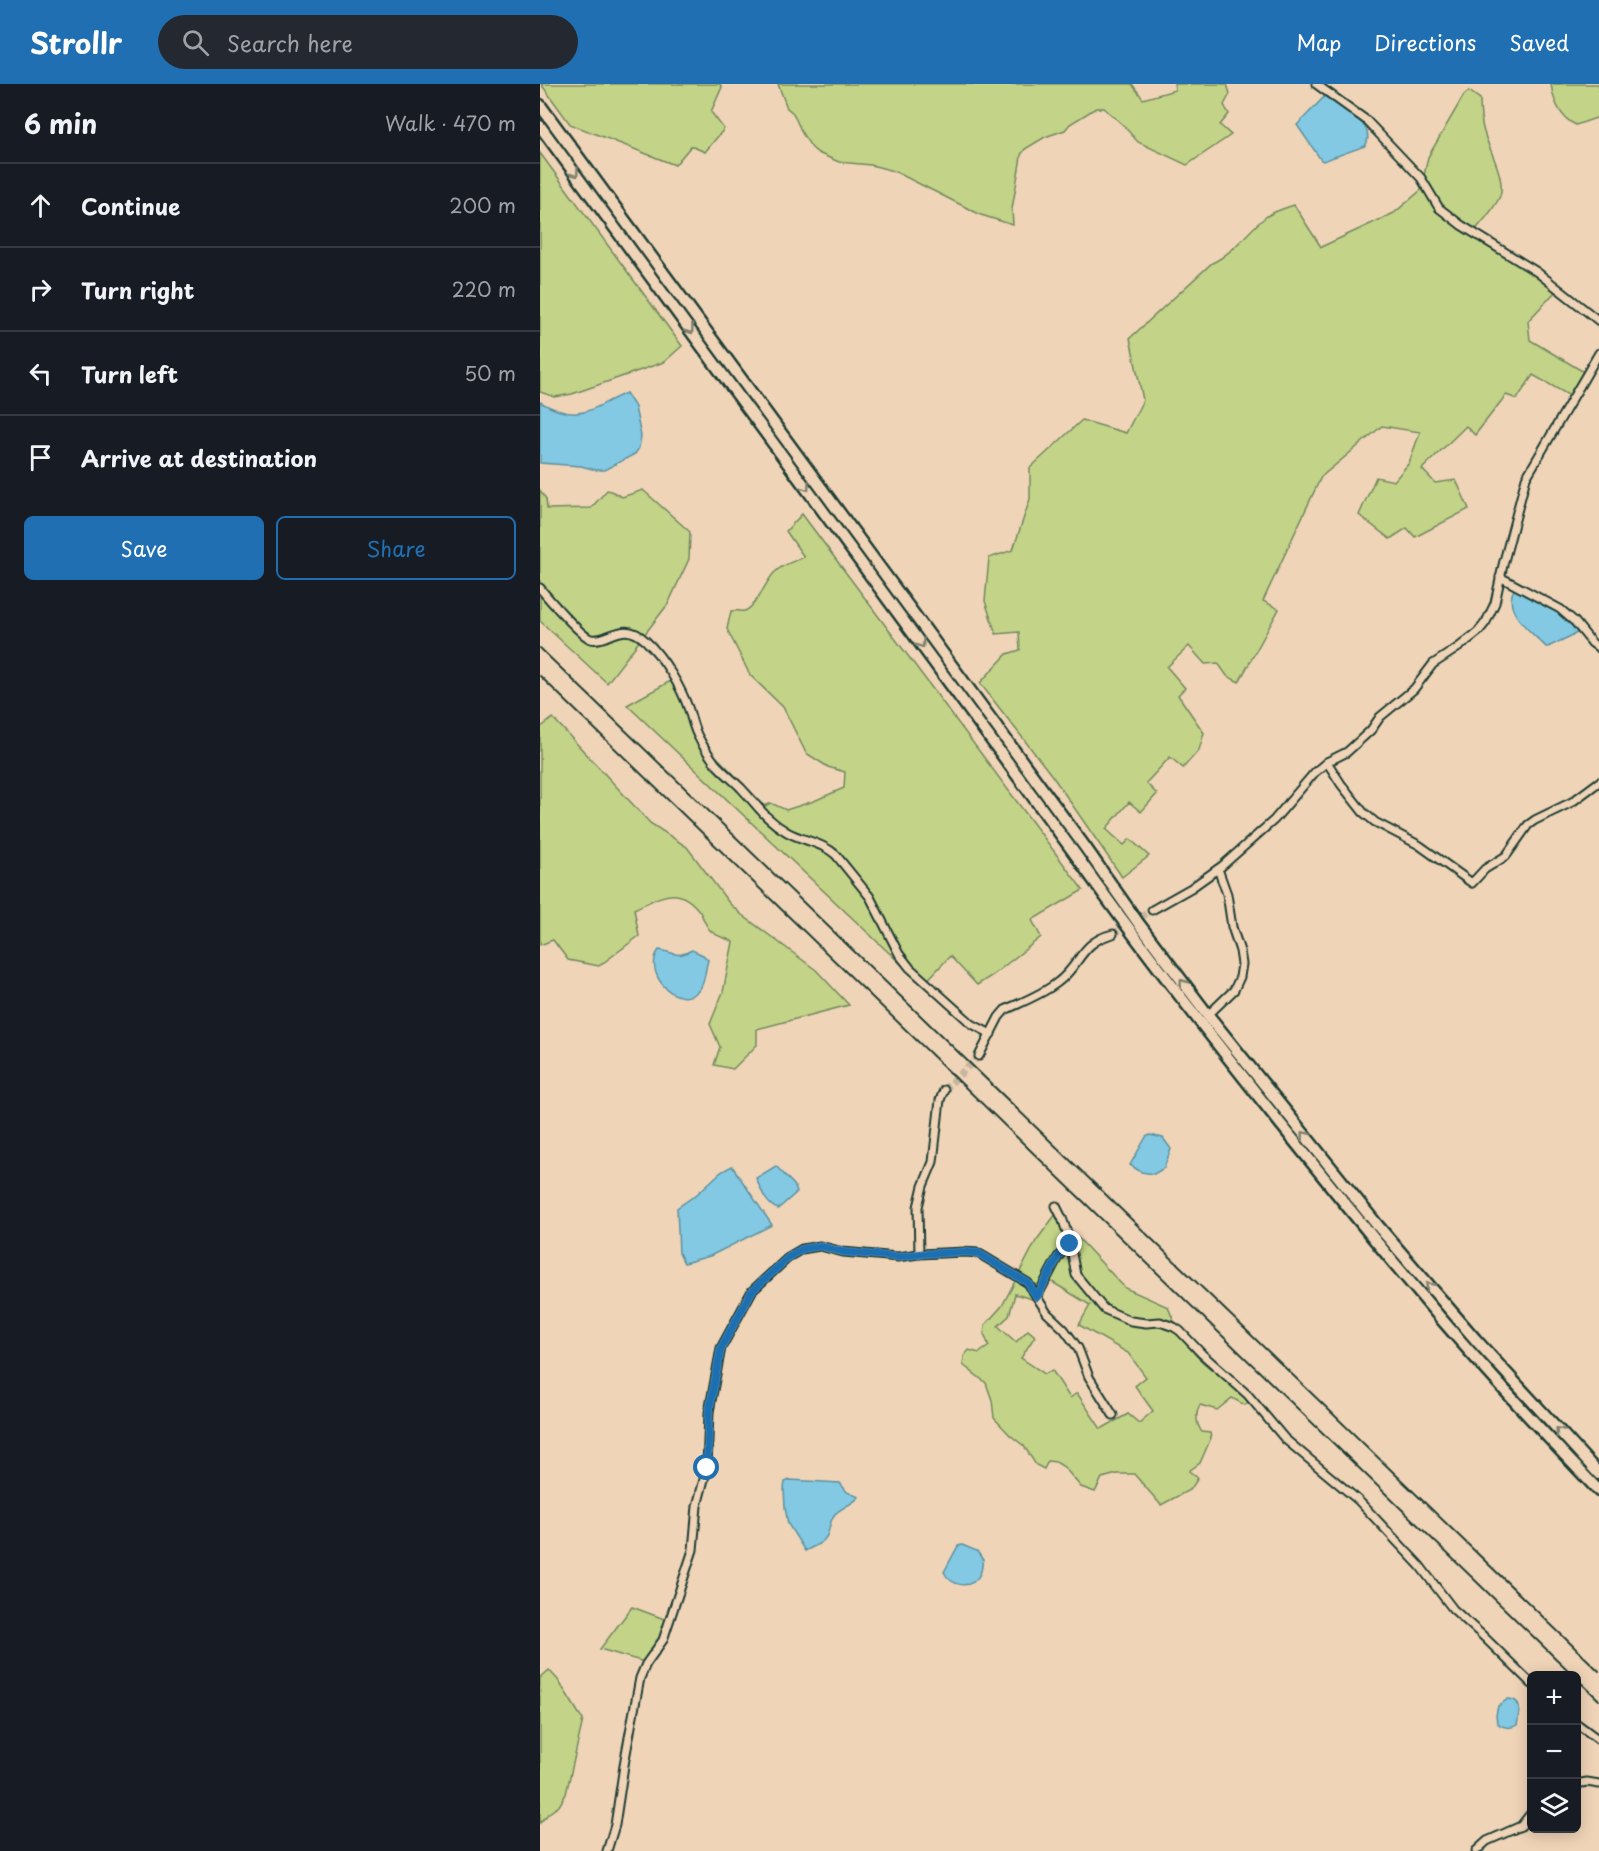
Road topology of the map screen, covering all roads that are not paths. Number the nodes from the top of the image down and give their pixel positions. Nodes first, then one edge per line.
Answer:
1 (1316, 84) edge
2 (540, 105) edge
3 (540, 126) edge
4 (1599, 321) edge
5 (1599, 353) edge
6 (1500, 577) junction
7 (540, 588) edge
8 (1599, 648) edge
9 (1327, 762) junction
10 (1599, 782) edge
11 (1218, 869) junction
12 (1152, 910) tunnel mouth
13 (1113, 934) tunnel mouth
14 (1208, 1015) junction
15 (991, 1034) junction
16 (979, 1056) tunnel mouth
17 (944, 1090) tunnel mouth
18 (1056, 1206) dead end
19 (1070, 1244) junction
20 (919, 1254) junction
21 (1037, 1297) junction
22 (1113, 1415) dead end
23 (1599, 1474) edge
24 (1599, 1491) edge
25 (1527, 1679) edge
26 (1579, 1725) edge
27 (1599, 1740) edge
28 (1581, 1783) edge
29 (1599, 1784) edge
30 (1527, 1818) edge
31 (607, 1851) edge
32 (1476, 1851) edge

1 - 4 street
14 -> 2 main road
3 -> 24 main road
5 - 6 street
6 - 8 street
6 - 9 street
7 - 15 street
9 - 10 street
9 - 11 street
11 - 12 street
11 - 14 street
13 - 15 street
23 -> 14 main road
15 - 16 street
17 - 20 street
18 - 19 street
19 - 21 street
19 - 25 street
20 - 21 street
20 - 31 street
21 - 22 street
26 - 27 street
28 - 29 street
30 - 32 street

